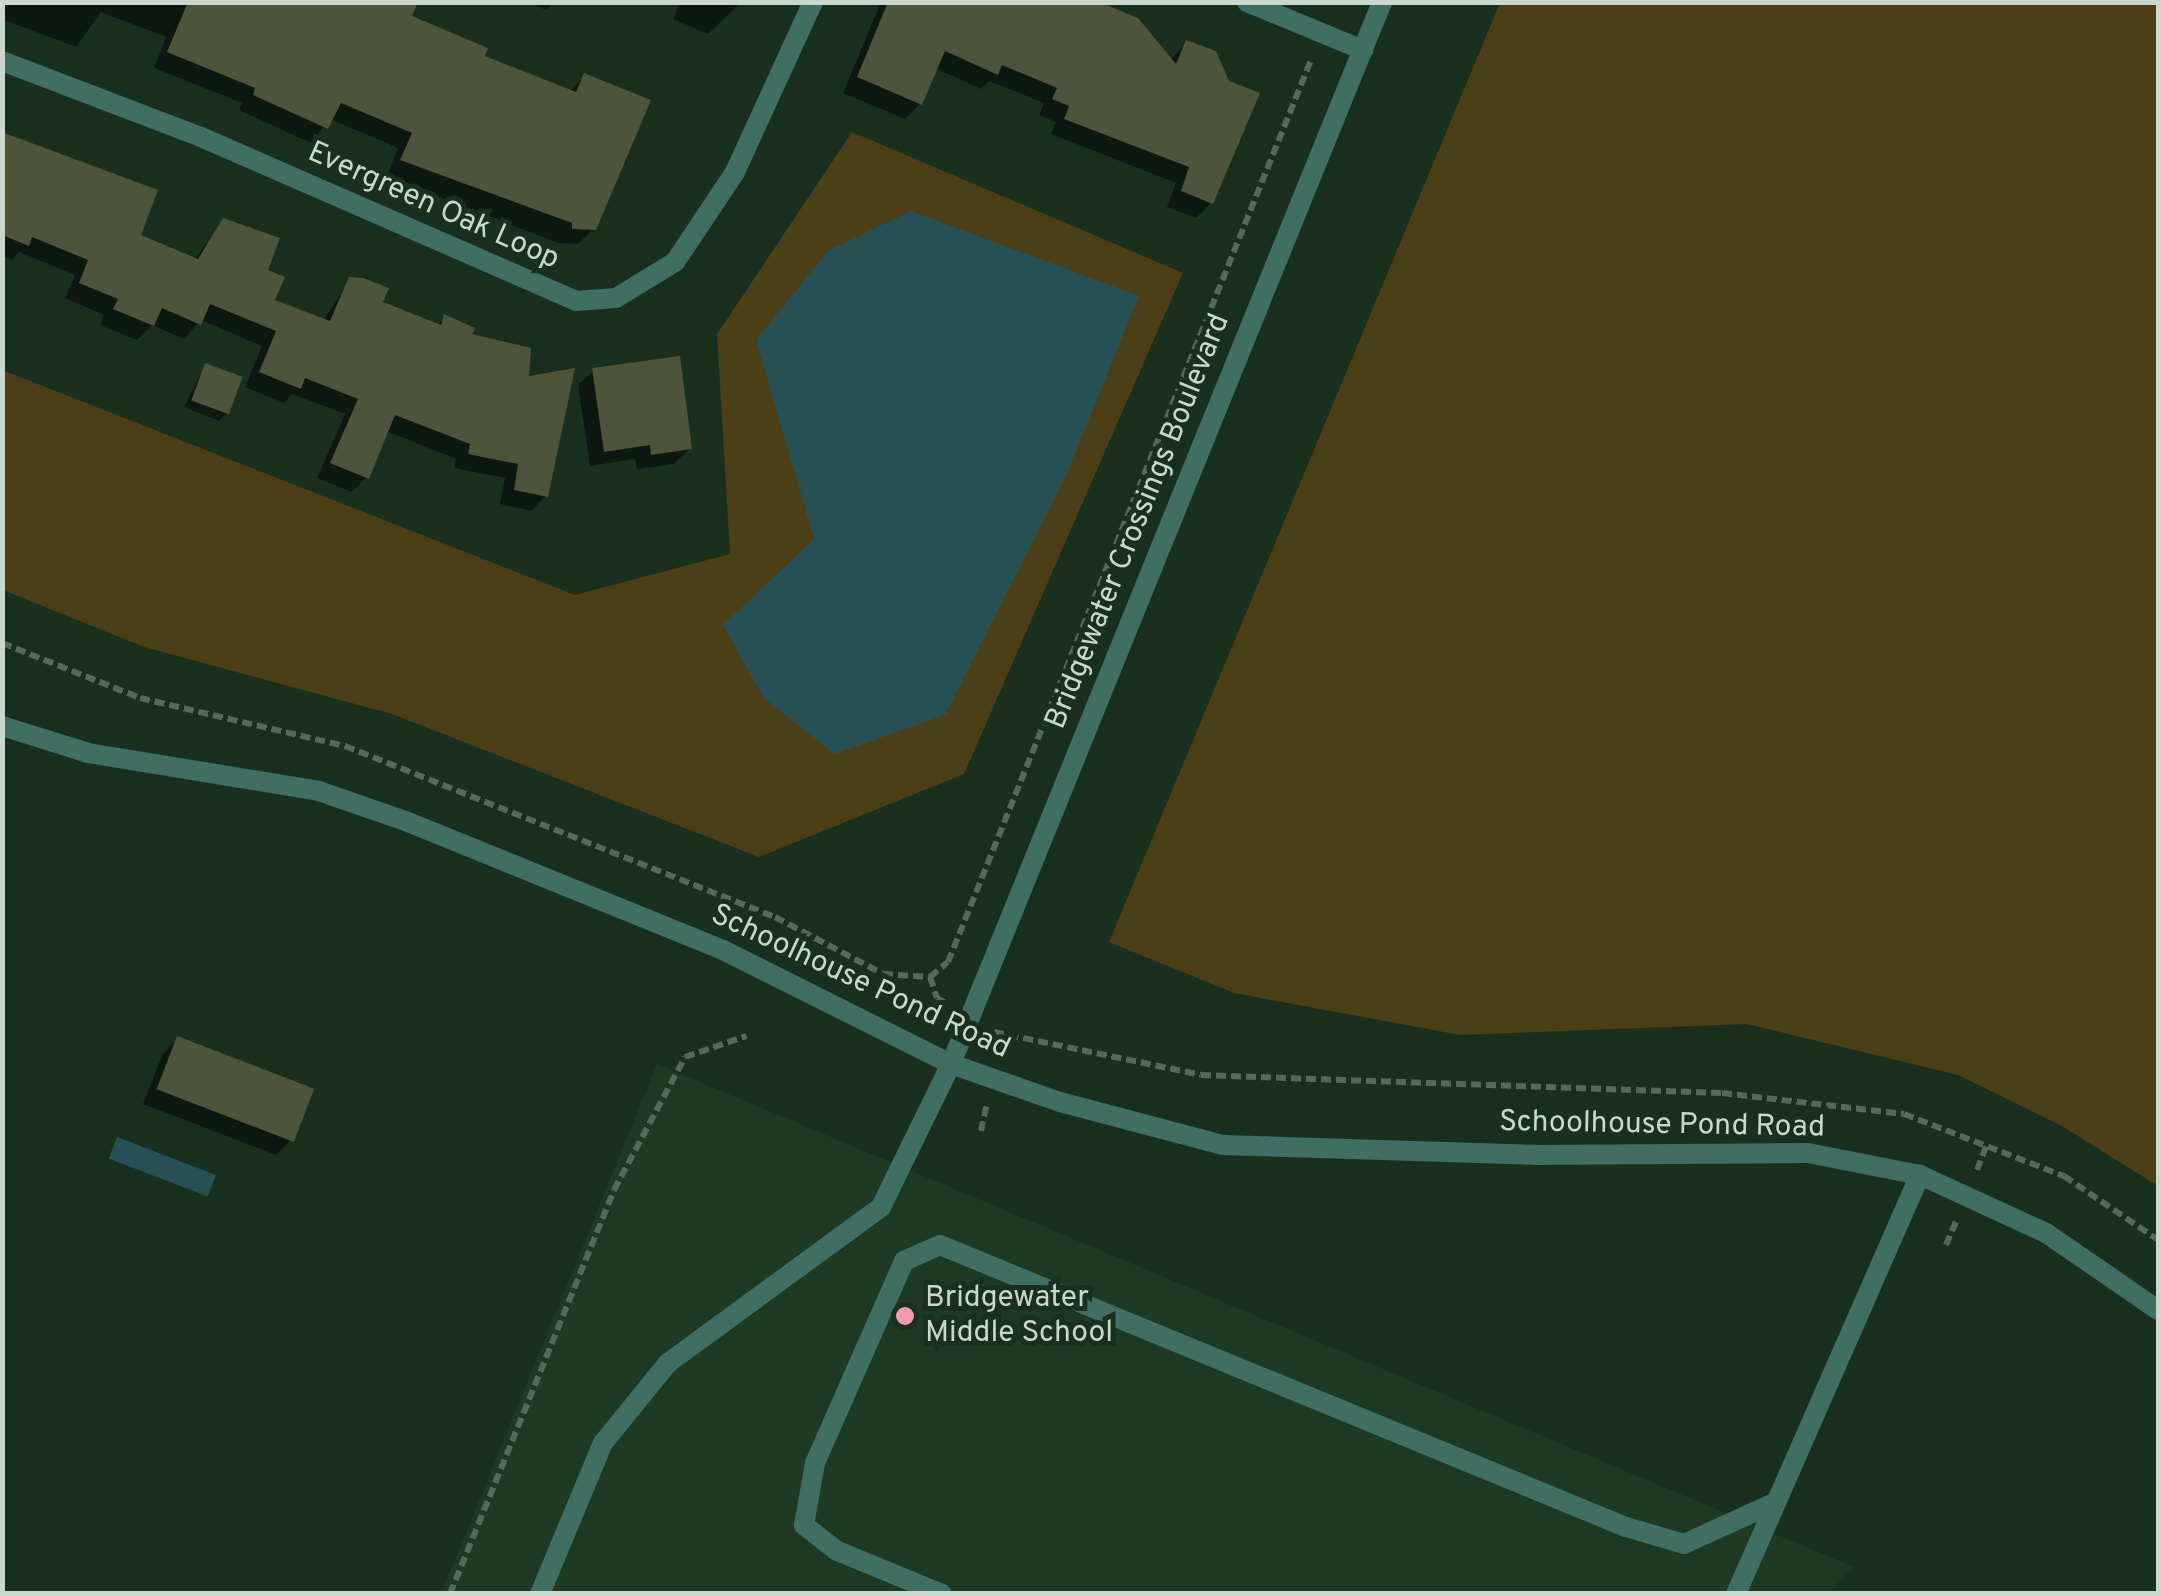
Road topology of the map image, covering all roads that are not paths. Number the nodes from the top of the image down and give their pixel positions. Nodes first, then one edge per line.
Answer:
1 (813, 2) edge
2 (1247, 2) edge
3 (1382, 2) edge
4 (1363, 50) junction
5 (2, 61) edge
6 (2, 726) edge
7 (951, 1064) junction
8 (1920, 1174) junction
9 (2158, 1310) edge
10 (1776, 1502) junction
11 (540, 1594) edge
12 (942, 1594) edge
13 (1736, 1594) edge

1 - 5 street, Evergreen Oak Loop
2 - 4 street
3 - 4 street, Bridgewater Crossings Boulevard
4 - 7 street, Bridgewater Crossings Boulevard
6 - 7 street, Schoolhouse Pond Road
7 - 8 street, Schoolhouse Pond Road
7 - 11 street, Bridgewater Crossings Boulevard
8 - 9 street, Schoolhouse Pond Road
8 - 10 street
10 - 12 street
10 - 13 street

